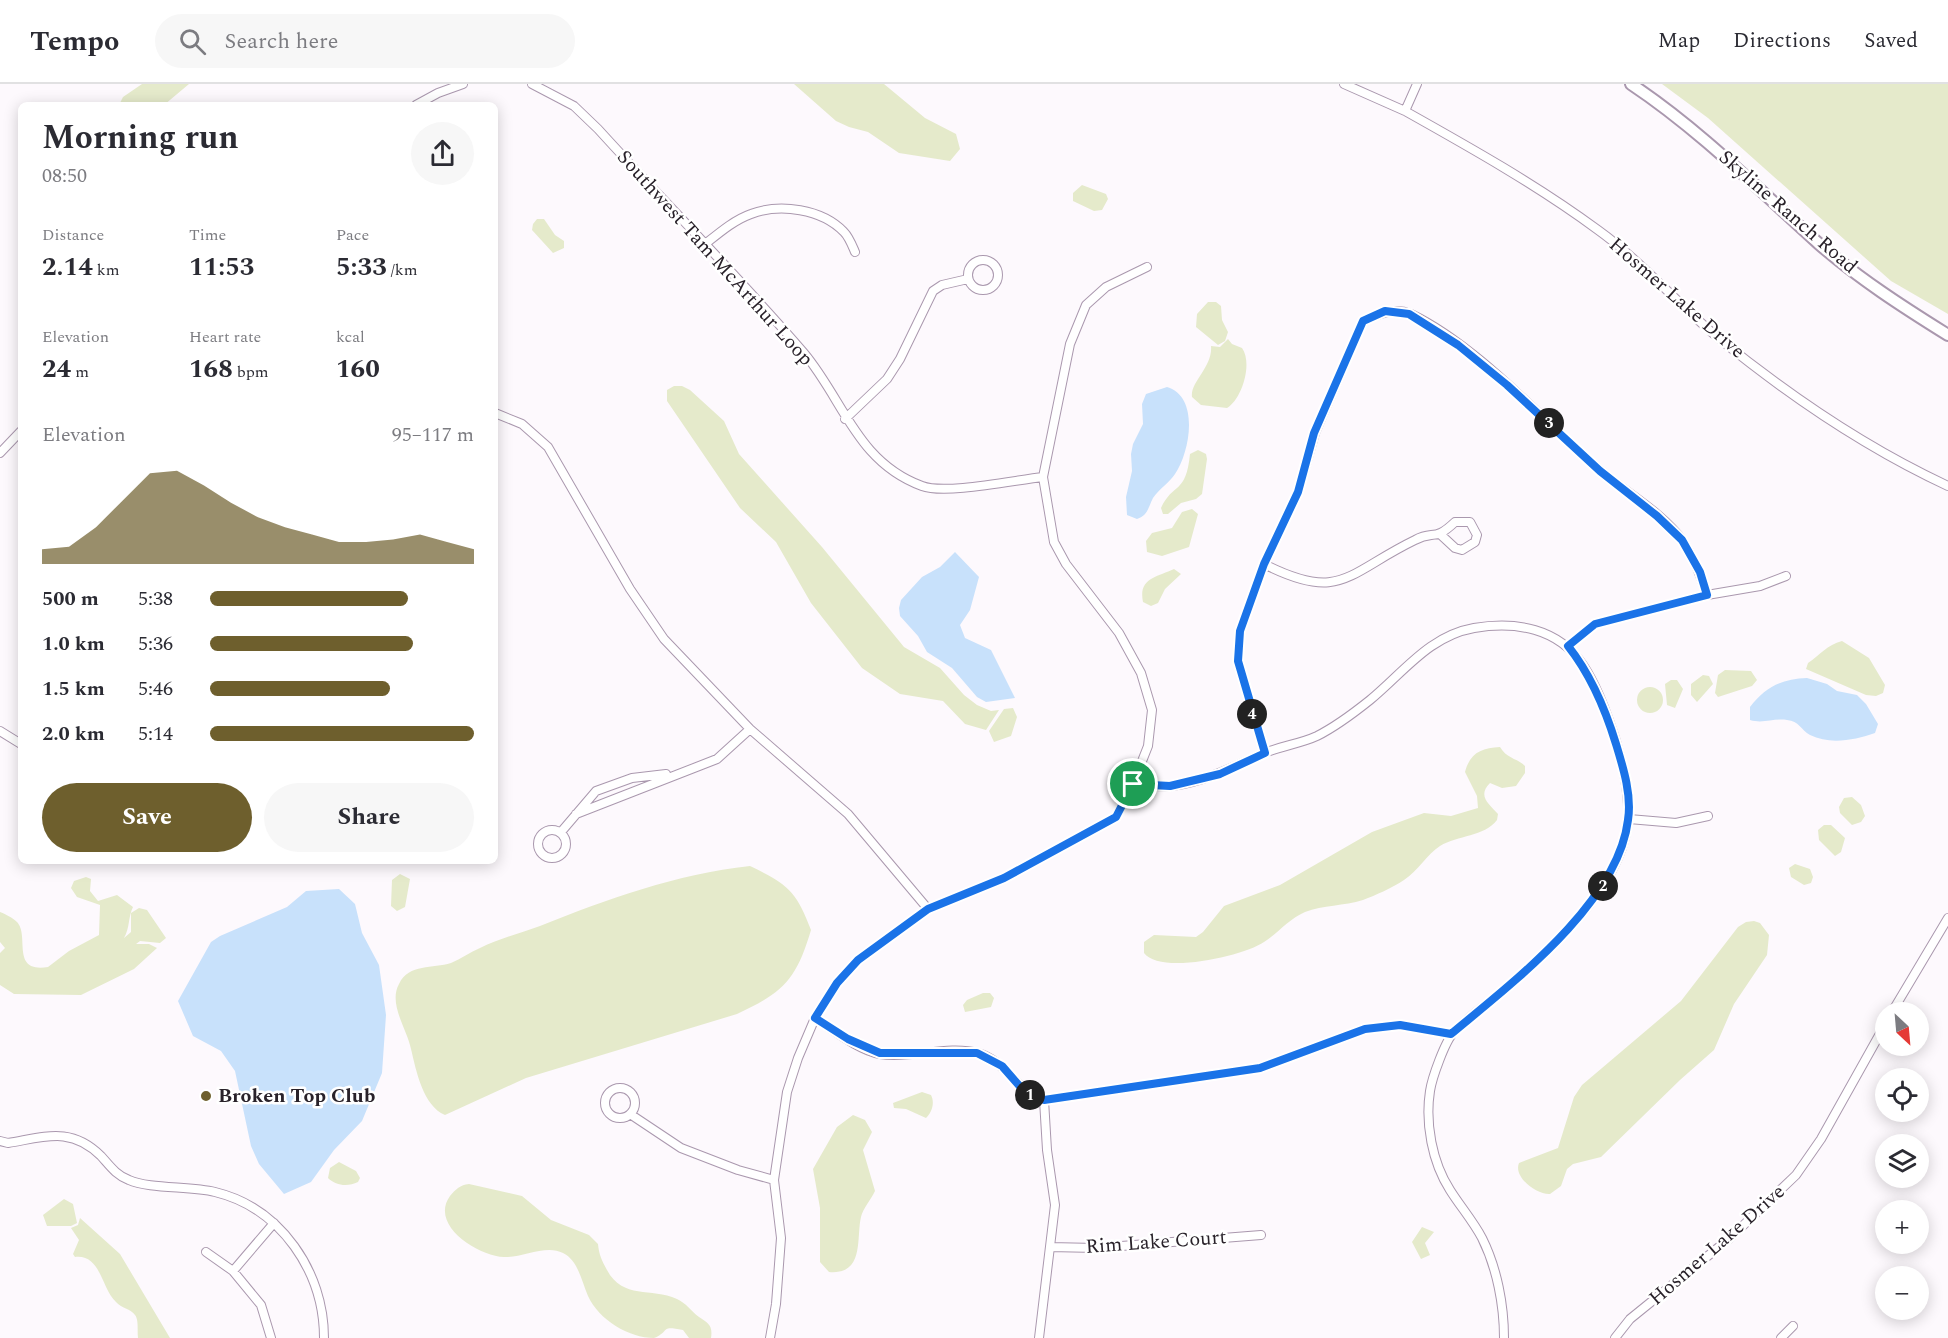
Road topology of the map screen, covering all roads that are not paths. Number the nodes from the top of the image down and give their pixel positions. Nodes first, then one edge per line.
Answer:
1 (463, 84) edge
2 (531, 84) edge
3 (1344, 84) edge
4 (1417, 84) edge
5 (1631, 84) edge
6 (422, 102) edge
7 (1405, 111) junction
8 (704, 244) junction
9 (855, 252) dead end
10 (1147, 267) dead end
11 (969, 279) dead end
12 (1948, 335) edge
13 (498, 414) edge
14 (845, 419) junction
15 (18, 435) edge
16 (0, 453) edge
17 (1043, 477) junction
18 (1948, 486) edge
19 (1441, 535) junction
20 (1264, 564) junction
21 (1786, 576) dead end
22 (1707, 595) junction
23 (1568, 646) junction
24 (750, 729) junction
25 (0, 731) edge
26 (18, 742) edge
27 (1265, 753) junction
28 (676, 773) junction
29 (1133, 784) junction
30 (576, 814) junction
31 (1708, 816) dead end
32 (1629, 819) junction
33 (561, 832) dead end
34 (928, 909) junction
35 (1948, 918) edge
36 (1898, 1002) edge
37 (815, 1018) junction
38 (1451, 1034) junction
39 (1875, 1043) edge
40 (1044, 1100) junction
41 (630, 1114) dead end
42 (0, 1141) edge
43 (774, 1179) junction
44 (274, 1223) junction
45 (1261, 1235) dead end
46 (1050, 1247) junction
47 (206, 1252) dead end
48 (233, 1270) junction
49 (1793, 1326) dead end
50 (271, 1338) edge
51 (324, 1338) edge
52 (770, 1338) edge
53 (1039, 1338) edge
54 (1504, 1338) edge
55 (1615, 1338) edge
56 (1782, 1338) edge

1 - 6 street
2 - 8 street, Southwest Tam McArthur Loop
3 - 7 street, Hosmer Lake Drive
4 - 7 street
5 - 12 street, Skyline Ranch Road
7 - 18 street, Hosmer Lake Drive
8 - 9 street
8 - 14 street, Southwest Tam McArthur Loop
10 - 17 street
11 - 14 street
13 - 24 street
14 - 17 street, Southwest Tam McArthur Loop
15 - 16 street
17 - 29 street
19 - 19 street
19 - 20 street
20 - 22 street
20 - 27 street
21 - 22 street
22 - 23 street
23 - 27 street
23 - 32 street
24 - 28 street
24 - 34 street
25 - 26 street
27 - 29 street
28 - 30 street
28 - 30 street
29 - 34 street
30 - 33 street
31 - 32 street
32 - 38 street
34 - 37 street
35 - 36 street
37 - 40 street
37 - 43 street
38 - 40 street
38 - 54 street
39 - 55 street, Hosmer Lake Drive
40 - 46 street
41 - 43 street
42 - 44 street
43 - 52 street
44 - 48 street
44 - 51 street
45 - 46 street, Rim Lake Court
46 - 53 street
47 - 48 street
48 - 50 street
49 - 56 street

